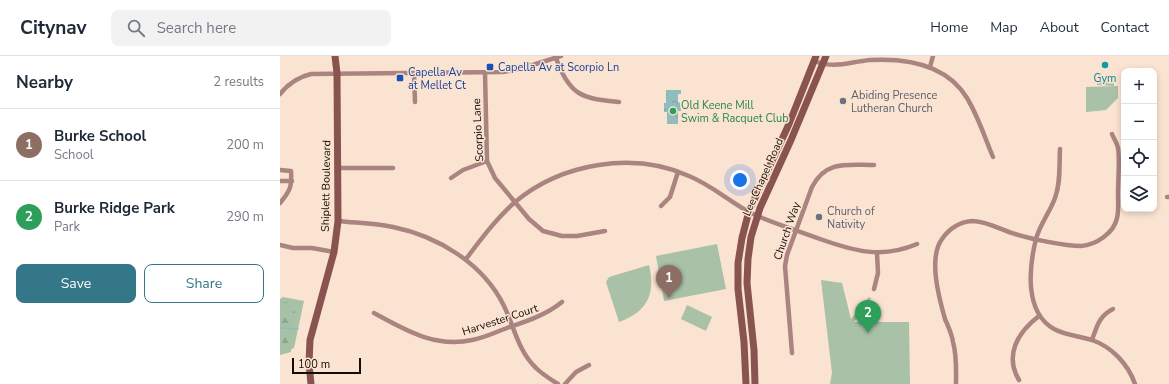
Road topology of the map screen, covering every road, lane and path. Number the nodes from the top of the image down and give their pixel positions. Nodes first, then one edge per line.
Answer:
1 (335, 56) edge
2 (826, 56) edge
3 (933, 56) edge
4 (559, 57) edge
5 (815, 58) edge
6 (900, 58) edge
7 (822, 64) junction
8 (930, 67) junction
9 (337, 73) junction
10 (414, 73) junction
11 (485, 73) junction
12 (280, 94) edge
13 (415, 102) dead end
14 (619, 102) dead end
15 (1112, 134) dead end
16 (1060, 149) dead end
17 (993, 157) dead end
18 (487, 160) junction
19 (874, 165) dead end
20 (338, 168) junction
21 (393, 168) dead end
22 (280, 170) edge
23 (678, 172) junction
24 (451, 178) dead end
25 (280, 180) edge
26 (292, 181) junction
27 (515, 202) junction
28 (280, 203) edge
29 (661, 206) dead end
30 (749, 211) junction
31 (757, 215) junction
32 (338, 221) junction
33 (796, 230) junction
34 (605, 231) dead end
35 (1036, 240) junction
36 (917, 244) dead end
37 (280, 245) edge
38 (334, 252) junction
39 (877, 253) junction
40 (466, 260) junction
41 (874, 289) dead end
42 (562, 302) dead end
43 (1113, 309) dead end
44 (374, 314) dead end
45 (1039, 316) junction
46 (512, 327) junction
47 (1092, 340) junction
48 (792, 353) dead end
49 (589, 365) dead end
50 (1020, 380) dead end
51 (311, 384) edge
52 (558, 384) edge
53 (565, 384) edge
54 (746, 384) edge
55 (755, 384) edge
56 (956, 384) edge
57 (1135, 384) edge

1 - 9 main road, Shiplett Boulevard
2 - 7 main road, Lee Chapel Road
3 - 8 street
4 - 11 street
4 - 14 street
5 - 7 street
5 - 30 main road, Lee Chapel Road
6 - 7 street
6 - 8 street
7 - 31 main road, Lee Chapel Road
8 - 17 street
9 - 10 street
9 - 12 street
9 - 20 main road, Shiplett Boulevard
10 - 11 street
10 - 13 street
11 - 18 street, Scorpio Lane
15 - 35 street
16 - 35 street
18 - 24 street
18 - 27 street, Scorpio Lane
19 - 33 street, Church Way
20 - 21 street
20 - 32 main road, Shiplett Boulevard
22 - 26 street
23 - 27 street
23 - 29 street
23 - 30 street
25 - 26 street
26 - 28 street
27 - 34 street, Scorpio Lane
27 - 40 street
30 - 31 street
30 - 54 main road, Lee Chapel Road
31 - 33 street
31 - 55 main road, Lee Chapel Road
32 - 38 main road, Shiplett Boulevard
32 - 40 street
33 - 39 street
33 - 48 street, Church Way
35 - 45 street
35 - 56 street
36 - 39 street
37 - 38 street
38 - 51 main road, Shiplett Boulevard
39 - 41 street
40 - 46 street
42 - 46 street, Harvester Court
43 - 47 street
44 - 46 street, Harvester Court
45 - 47 street
45 - 50 street
46 - 52 street
47 - 57 street
49 - 53 street

